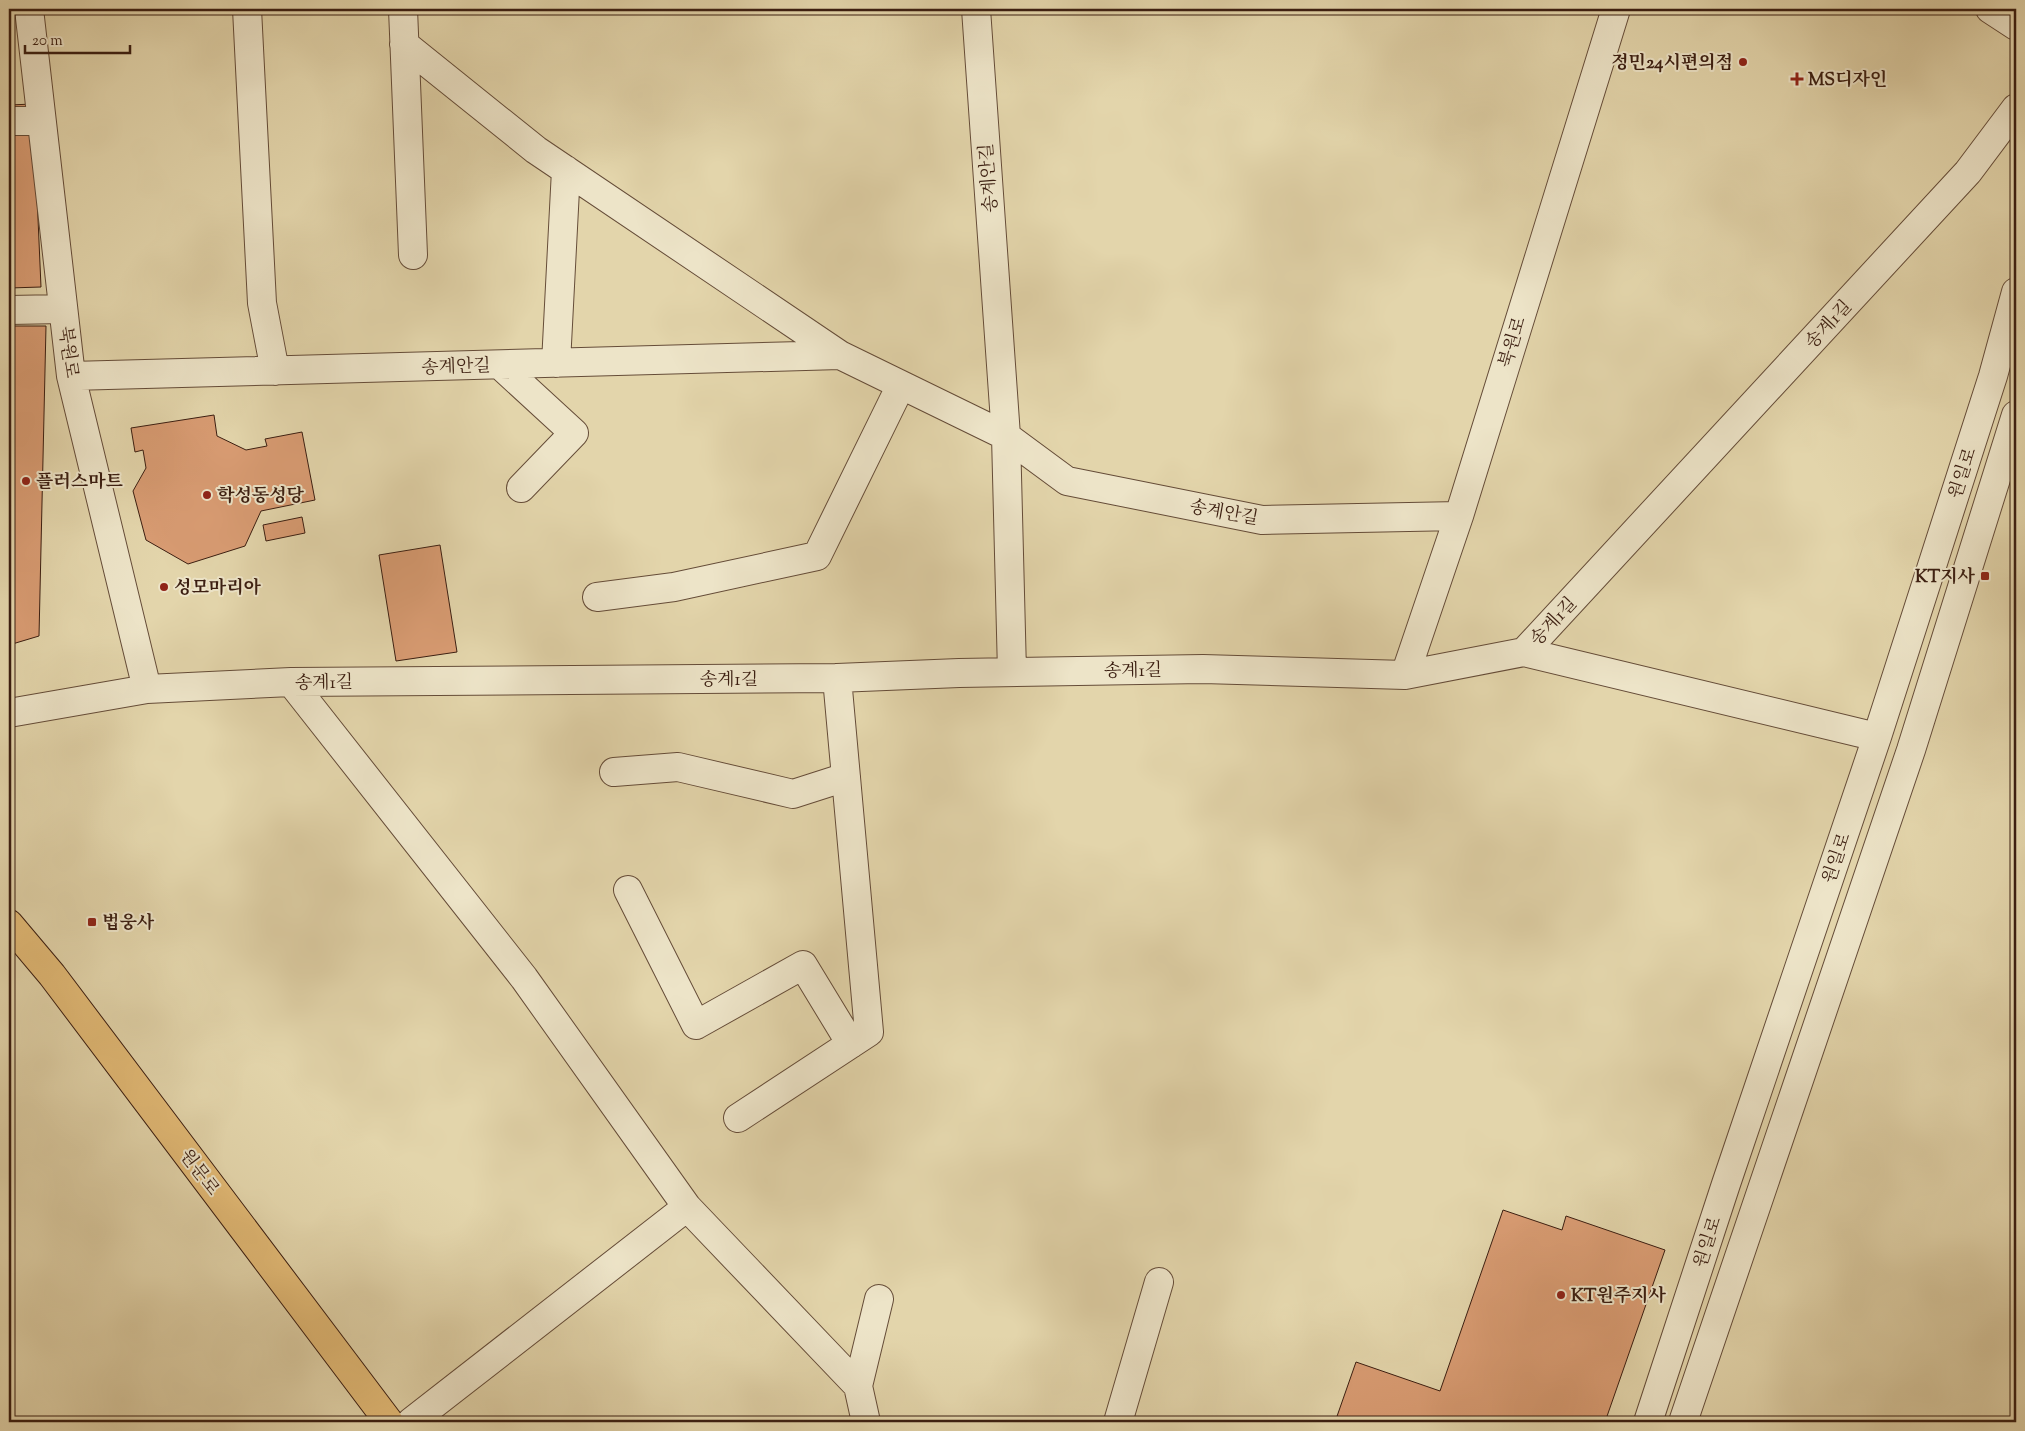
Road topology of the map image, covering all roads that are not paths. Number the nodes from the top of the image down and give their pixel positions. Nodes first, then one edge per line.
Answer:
1 (28, 9) edge
2 (247, 9) edge
3 (403, 9) edge
4 (976, 9) edge
5 (1616, 9) edge
6 (1990, 9) edge
7 (2016, 26) edge
8 (404, 44) junction
9 (2016, 108) edge
10 (9, 121) edge
11 (41, 121) junction
12 (566, 170) junction
13 (413, 255) dead end
14 (2016, 292) edge
15 (63, 308) junction
16 (9, 310) edge
17 (840, 355) junction
18 (556, 363) junction
19 (500, 365) junction
20 (275, 372) junction
21 (71, 376) junction
22 (901, 385) junction
23 (2016, 415) edge
24 (1006, 436) junction
25 (521, 488) dead end
26 (1458, 516) junction
27 (597, 597) dead end
28 (1524, 652) junction
29 (1012, 672) junction
30 (1405, 675) junction
31 (837, 678) junction
32 (291, 682) junction
33 (147, 689) junction
34 (9, 713) edge
35 (1877, 737) junction
36 (614, 772) dead end
37 (846, 777) junction
38 (628, 890) dead end
39 (9, 924) edge
40 (850, 1044) junction
41 (738, 1118) dead end
42 (687, 1207) junction
43 (1159, 1282) dead end
44 (879, 1299) dead end
45 (858, 1386) junction
46 (389, 1422) edge
47 (411, 1422) edge
48 (866, 1422) edge
49 (1118, 1422) edge
50 (1648, 1422) edge
51 (1683, 1422) edge

1 - 11 street, 북원로
2 - 20 street
3 - 8 street
4 - 24 street, 송계안길
5 - 26 street, 북원로
6 - 7 street
8 - 12 street, 송계안길
8 - 13 street
9 - 28 street, 송계1길
10 - 11 street
11 - 15 street, 북원로
12 - 17 street, 송계안길
12 - 18 street
14 - 35 street, 원일로
15 - 16 street
15 - 21 street, 북원로
17 - 18 street, 송계안길
17 - 22 street, 송계안길
18 - 19 street, 송계안길
19 - 20 street, 송계안길
19 - 25 street
20 - 21 street, 송계안길
21 - 33 street, 북원로
22 - 24 street, 송계안길
22 - 27 street
23 - 51 street, 원일로
24 - 26 street, 송계안길
24 - 29 street, 송계안길
26 - 30 street, 북원로
28 - 30 street, 송계1길
28 - 35 street
29 - 30 street, 송계1길
29 - 31 street, 송계1길
31 - 32 street, 송계1길
31 - 37 street
32 - 33 street, 송계1길
32 - 42 street
33 - 34 street, 송계1길
35 - 50 street, 원일로
36 - 37 street
37 - 40 street
38 - 40 street
39 - 46 main road, 원문로
40 - 41 street
42 - 45 street
42 - 47 street
43 - 49 street
44 - 45 street
45 - 48 street

